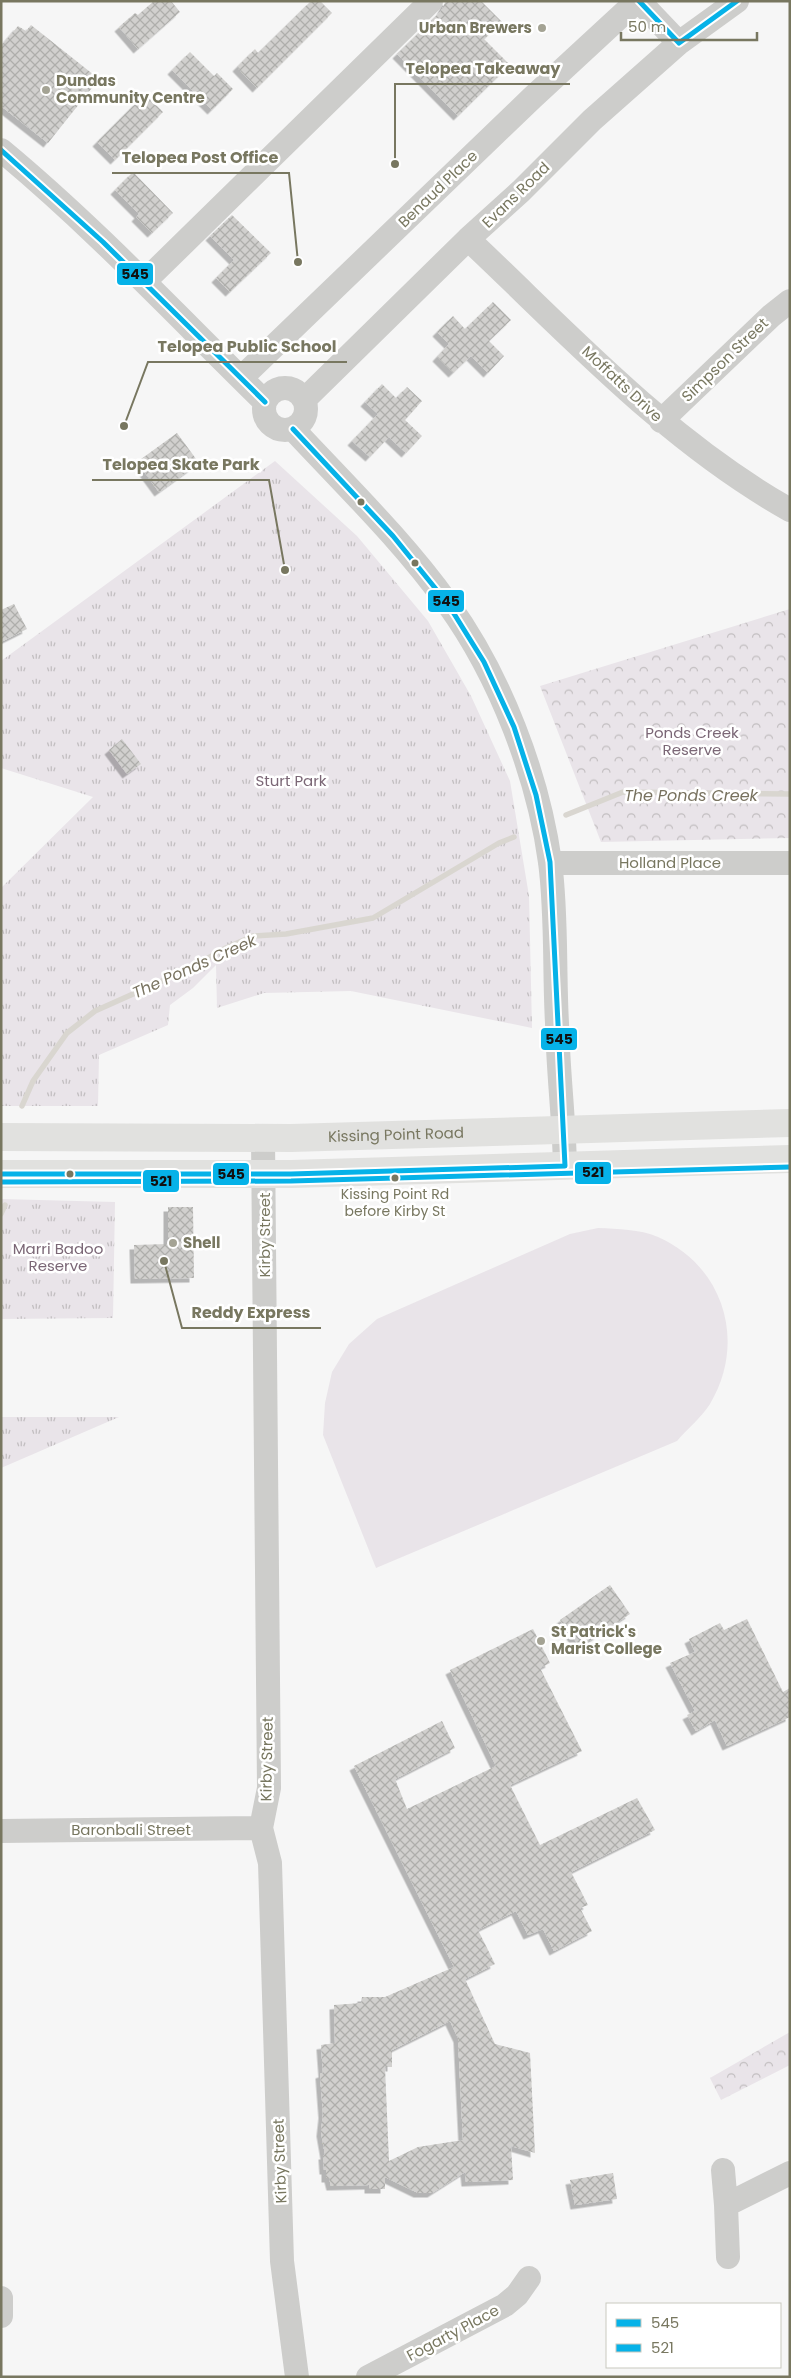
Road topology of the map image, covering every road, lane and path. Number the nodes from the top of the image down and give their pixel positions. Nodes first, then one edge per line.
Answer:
1 (431, 1) edge
2 (638, 1) edge
3 (737, 1) edge
4 (679, 42) junction
5 (1, 150) edge
6 (468, 239) junction
7 (145, 281) junction
8 (790, 301) edge
9 (241, 378) junction
10 (304, 400) junction
11 (265, 402) junction
12 (661, 421) junction
13 (293, 429) junction
14 (790, 510) edge
15 (790, 862) edge
16 (550, 863) junction
17 (790, 1123) edge
18 (564, 1128) junction
19 (1, 1137) edge
20 (264, 1138) junction
21 (790, 1159) edge
22 (566, 1166) junction
23 (1, 1174) edge
24 (264, 1174) junction
25 (260, 1828) junction
26 (1, 1831) edge
27 (723, 2170) dead end
28 (790, 2172) edge
29 (726, 2205) junction
30 (728, 2257) dead end
31 (529, 2278) dead end
32 (1, 2298) edge
33 (1, 2316) edge
34 (297, 2377) edge
35 (368, 2377) edge

1 - 7 street
2 - 4 street
2 - 9 street, Benaud Place
3 - 4 street, Evans Road
4 - 6 street, Evans Road
5 - 7 street
6 - 10 street, Evans Road
6 - 12 street, Moffatts Drive
7 - 9 street
8 - 12 street, Simpson Street
9 - 11 street
10 - 11 street
10 - 13 street
11 - 13 street
12 - 14 street, Moffatts Drive
13 - 16 street
15 - 16 street, Holland Place
16 - 18 street
17 - 18 main road, Kissing Point Road
18 - 20 main road, Kissing Point Road
18 - 22 street
19 - 20 main road, Kissing Point Road
20 - 24 street, Kirby Street
21 - 22 main road
22 - 24 main road
23 - 24 main road
24 - 25 street, Kirby Street
25 - 26 street, Baronbali Street
25 - 34 street, Kirby Street
27 - 29 street
28 - 29 street
29 - 30 street
31 - 35 street, Fogarty Place
32 - 33 street

